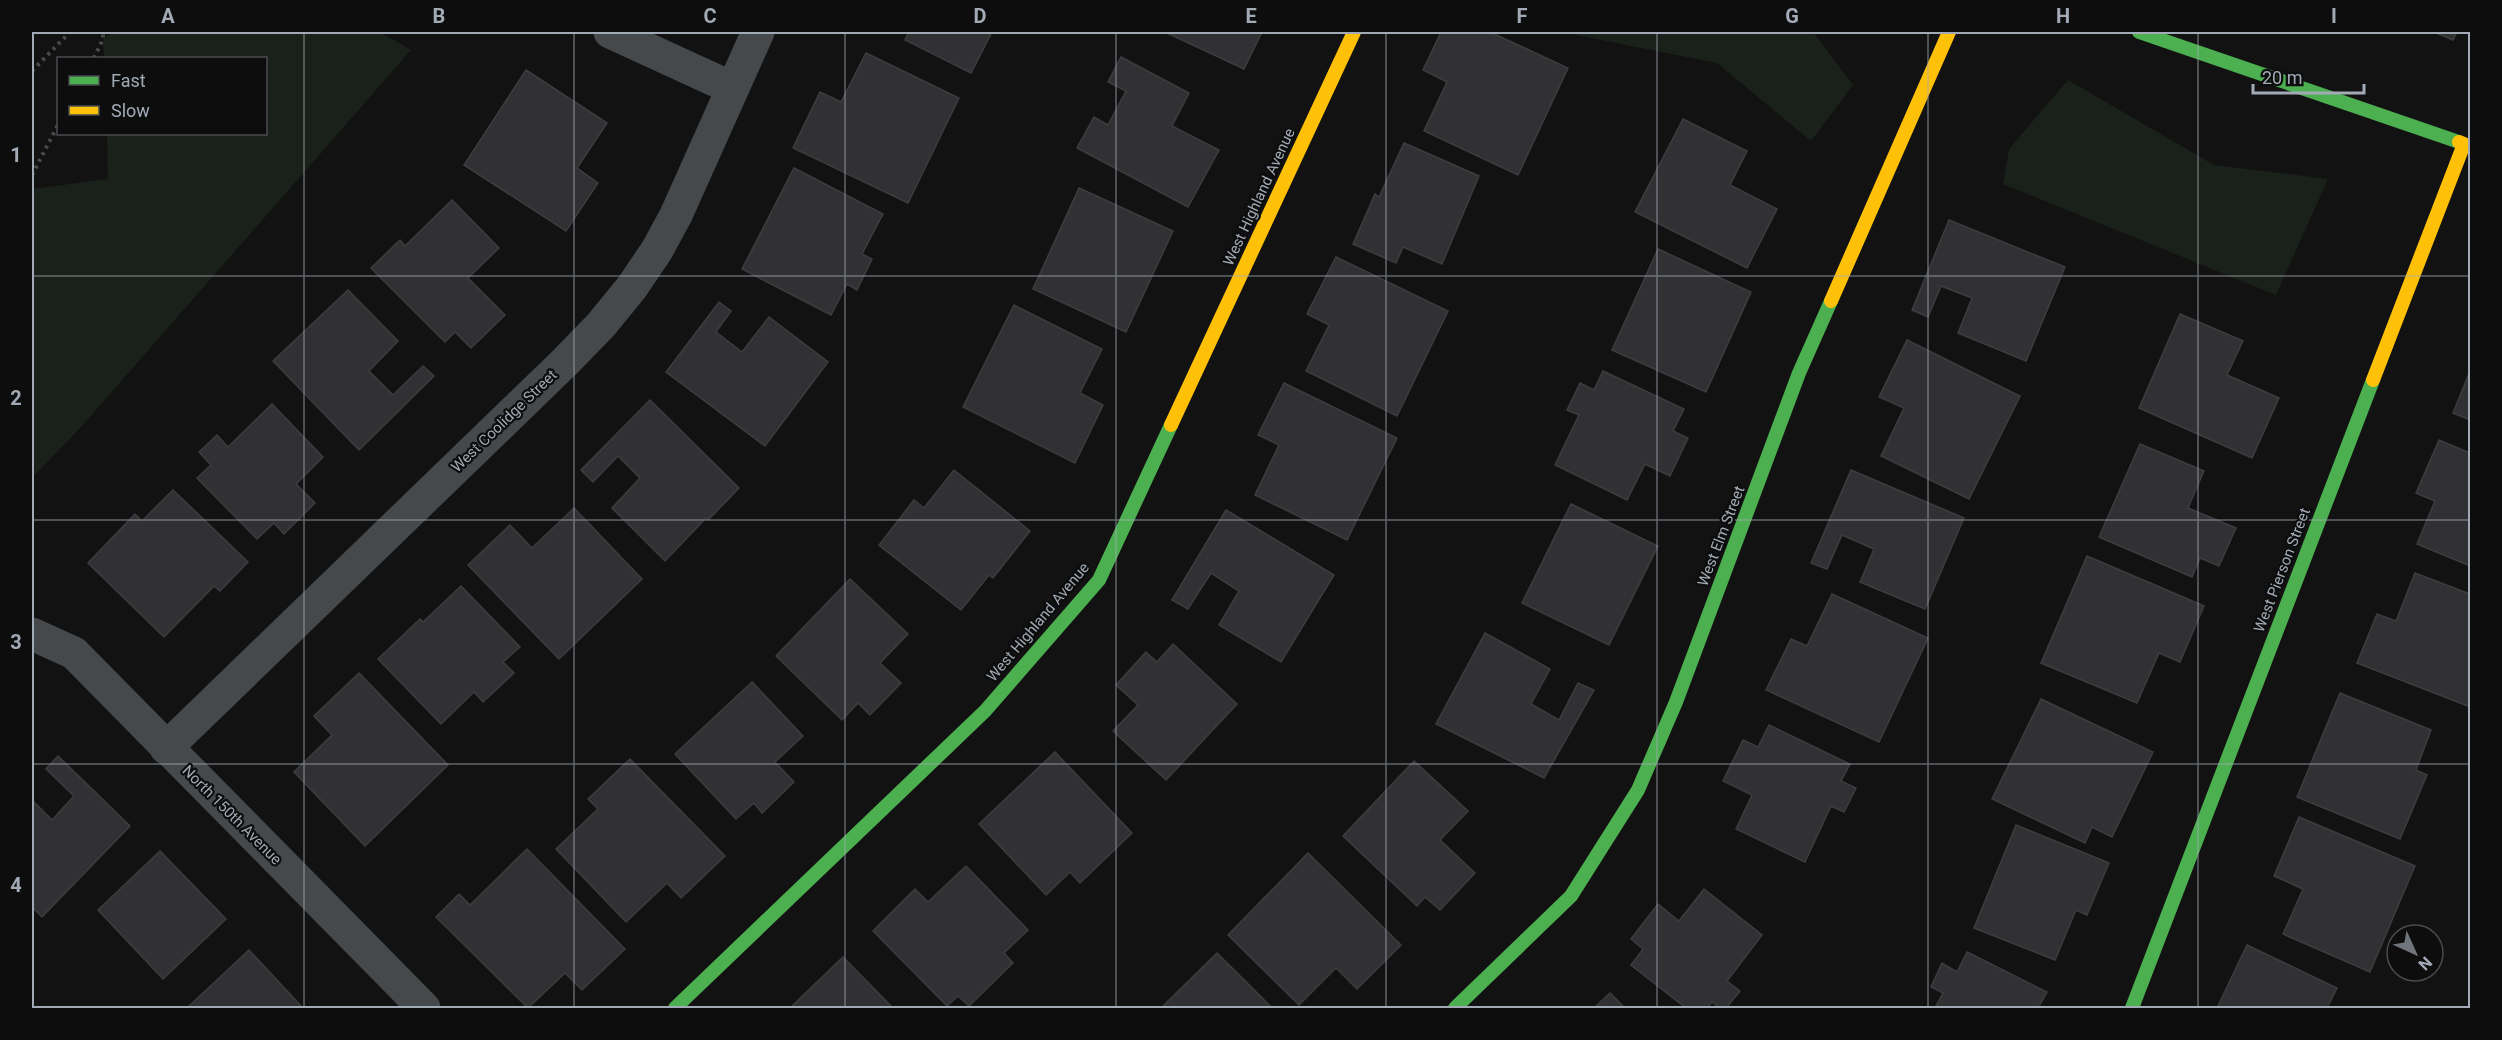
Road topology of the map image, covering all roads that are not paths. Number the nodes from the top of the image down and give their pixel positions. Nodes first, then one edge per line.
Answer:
1 (610, 32) edge
2 (758, 32) edge
3 (1354, 32) edge
4 (1949, 32) edge
5 (2139, 32) edge
6 (732, 88) junction
7 (32, 634) edge
8 (166, 748) junction
9 (424, 1008) edge
10 (675, 1008) edge
11 (1455, 1008) edge
12 (2132, 1008) edge

1 - 6 street
2 - 6 street, West Coolidge Street
3 - 10 street, West Highland Avenue
4 - 11 street, West Elm Street
5 - 12 street, West Pierson Street
6 - 8 street, West Coolidge Street
7 - 8 street, North 150th Avenue
8 - 9 street, North 150th Avenue

